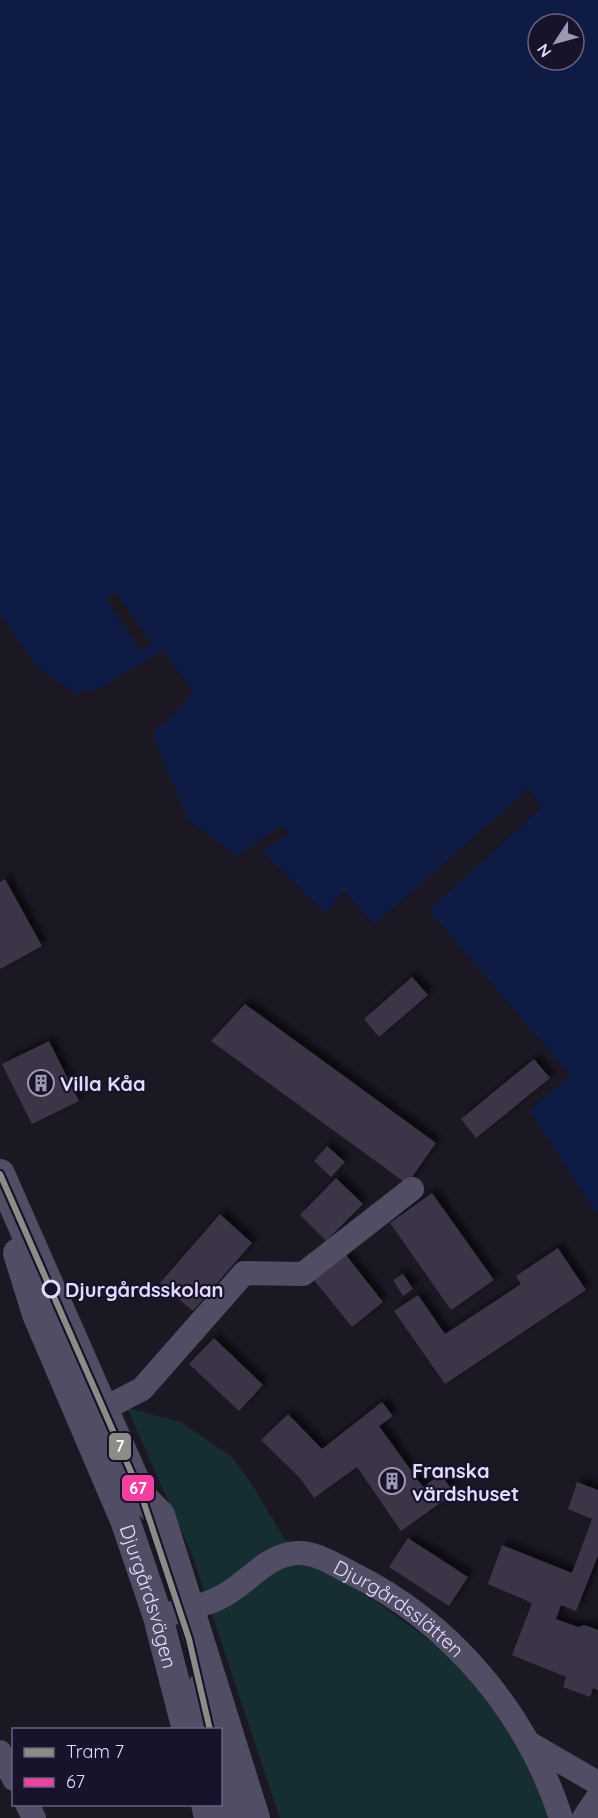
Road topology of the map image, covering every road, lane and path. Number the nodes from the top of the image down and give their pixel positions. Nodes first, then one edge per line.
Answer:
1 (0, 1174) edge
2 (412, 1190) dead end
3 (6, 1218) edge
4 (94, 1414) junction
5 (174, 1612) junction
6 (187, 1728) edge
7 (197, 1728) edge
8 (209, 1728) edge
9 (220, 1728) edge
10 (222, 1734) edge
11 (532, 1745) junction
12 (0, 1752) edge
13 (12, 1775) edge
14 (222, 1780) edge
15 (598, 1783) edge
16 (598, 1797) edge
17 (232, 1818) edge
18 (255, 1818) edge
19 (561, 1818) edge
20 (584, 1818) edge

1 - 4 street, Djurgårdsvägen
2 - 4 street
3 - 4 street, Djurgårdsvägen
4 - 5 street, Djurgårdsvägen
4 - 5 street, Djurgårdsvägen
5 - 6 street, Djurgårdsvägen
5 - 7 street, Djurgårdsvägen
5 - 8 street, Djurgårdsvägen
5 - 9 street, Djurgårdsvägen
5 - 11 street, Djurgårdsslätten
10 - 18 street, Djurgårdsvägen
11 - 15 street
11 - 19 street, Djurgårdsslätten
12 - 13 street
14 - 17 street
16 - 20 street

